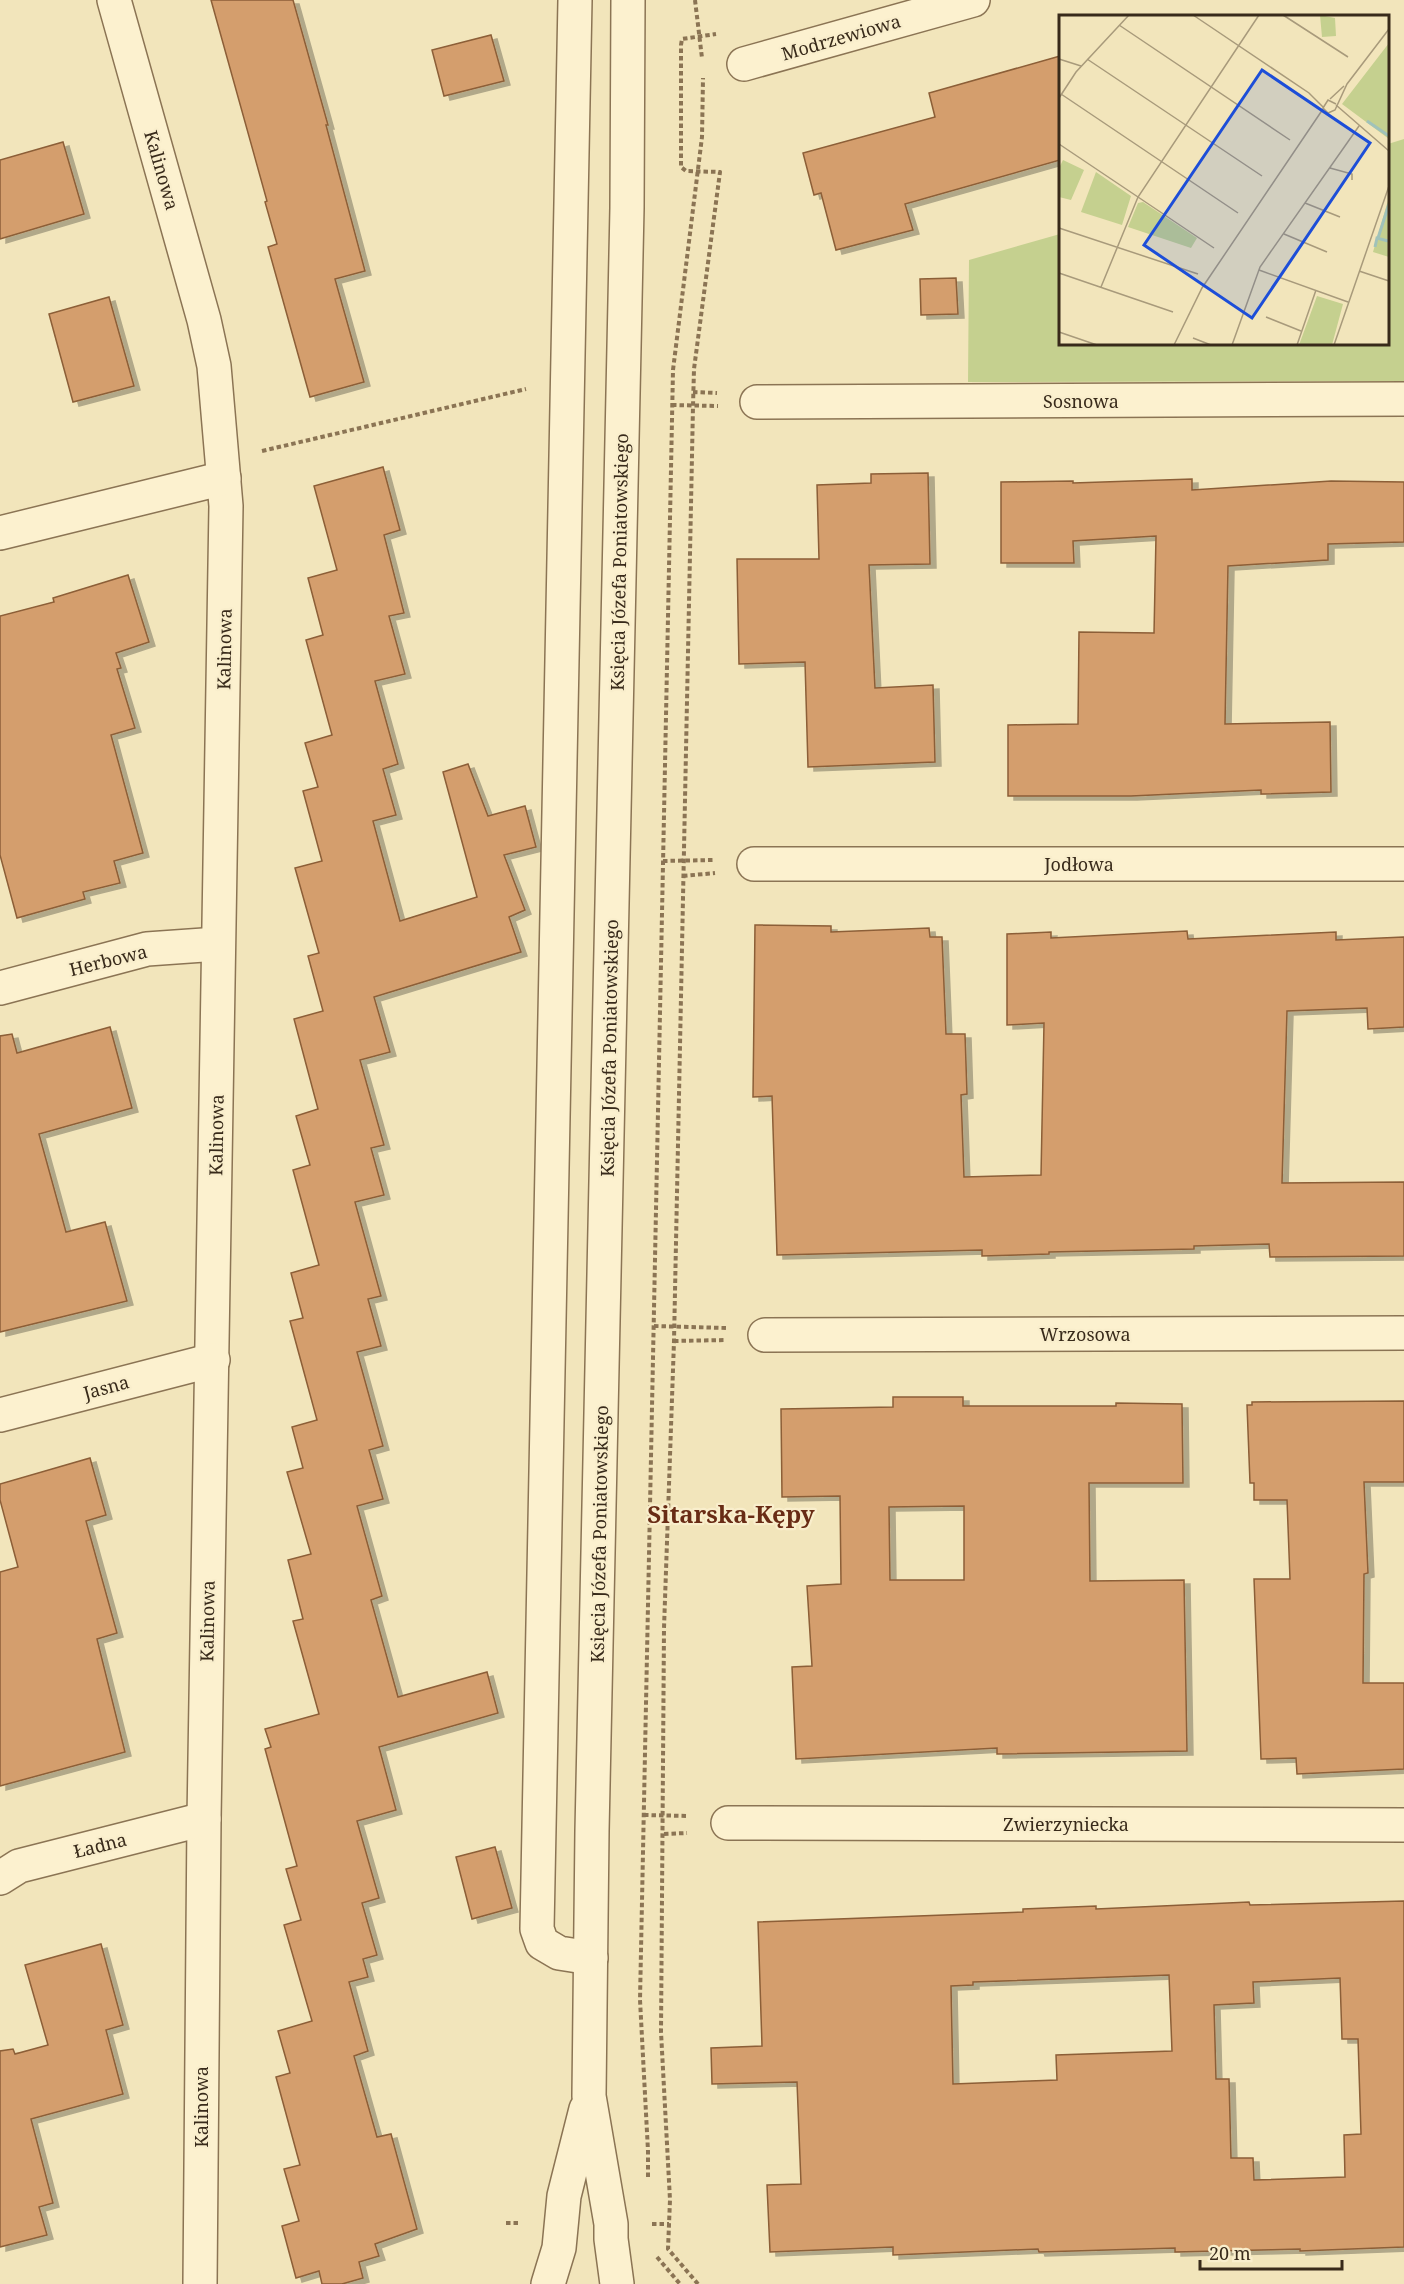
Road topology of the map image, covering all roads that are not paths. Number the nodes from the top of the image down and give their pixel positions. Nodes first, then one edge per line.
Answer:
1 (114, 0) edge
2 (575, 0) edge
3 (628, 0) edge
4 (974, 0) edge
5 (744, 64) dead end
6 (1404, 399) edge
7 (757, 402) road end
8 (223, 469) junction
9 (0, 533) edge
10 (754, 864) road end
11 (1404, 864) edge
12 (218, 944) junction
13 (0, 988) edge
14 (1404, 1333) edge
15 (765, 1335) road end
16 (213, 1360) junction
17 (0, 1415) edge
18 (204, 1819) junction
19 (729, 1823) dead end
20 (1404, 1825) edge
21 (0, 1878) edge
22 (591, 1958) junction
23 (589, 2096) junction
24 (200, 2284) edge
25 (548, 2284) edge
26 (617, 2284) edge

1 - 8 street, Kalinowa
2 - 22 street
3 - 22 street, Księcia Józefa Poniatowskiego
4 - 5 street, Modrzewiowa
6 - 7 street, Sosnowa
8 - 9 street
8 - 12 street, Kalinowa
10 - 11 street, Jodłowa
12 - 13 street, Herbowa
12 - 16 street, Kalinowa
14 - 15 street, Wrzosowa
16 - 17 street, Jasna
16 - 18 street, Kalinowa
18 - 21 street, Ładna
18 - 24 street, Kalinowa
19 - 20 street, Zwierzyniecka
22 - 23 street, Księcia Józefa Poniatowskiego
23 - 25 street, Księcia Józefa Poniatowskiego
23 - 26 street, Księcia Józefa Poniatowskiego

